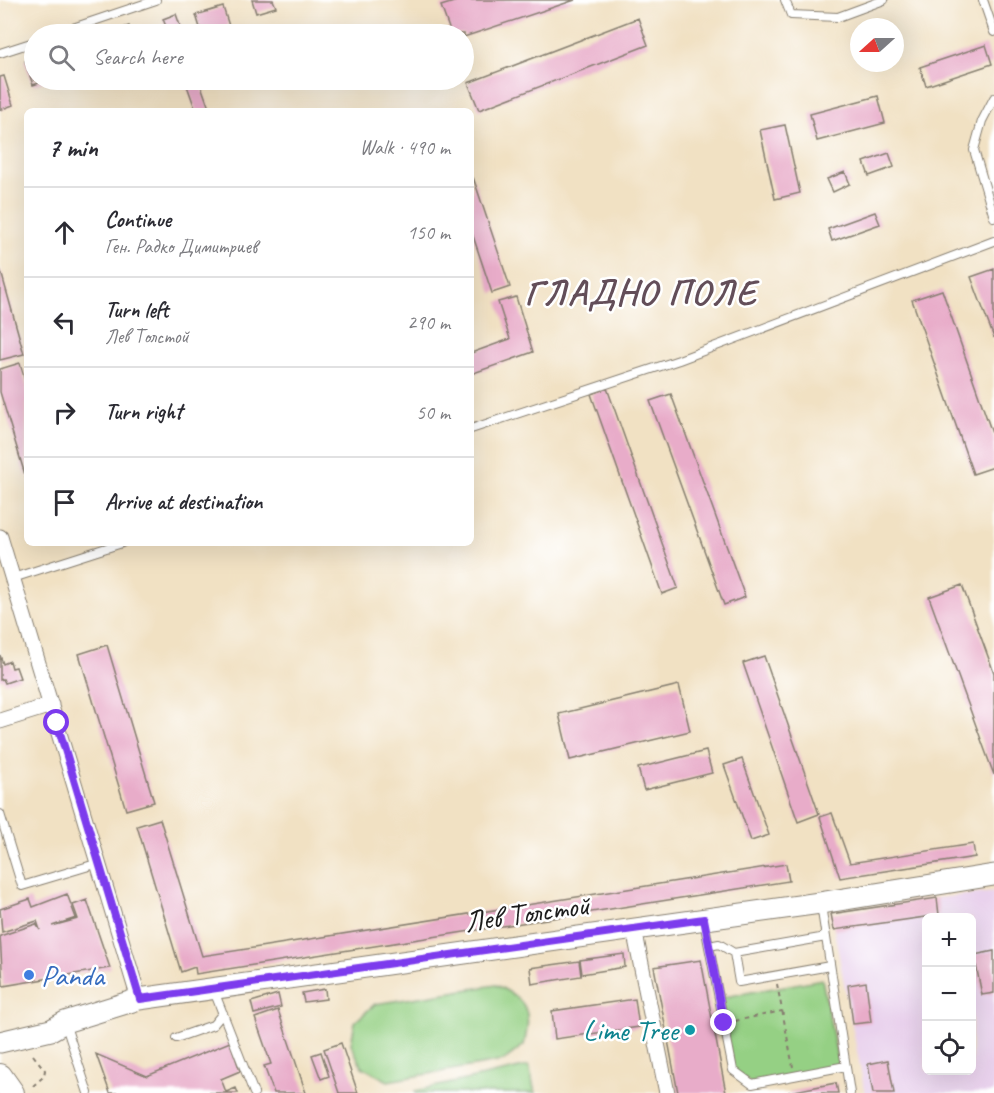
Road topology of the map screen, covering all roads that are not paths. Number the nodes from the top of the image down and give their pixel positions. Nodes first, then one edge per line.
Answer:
1 (156, 0) edge
2 (785, 0) edge
3 (884, 0) edge
4 (983, 0) edge
5 (85, 24) edge
6 (993, 28) edge
7 (24, 45) edge
8 (0, 53) edge
9 (994, 98) edge
10 (994, 217) edge
11 (994, 241) edge
12 (474, 428) edge
13 (0, 537) edge
14 (113, 546) edge
15 (13, 578) junction
16 (51, 705) junction
17 (0, 721) edge
18 (0, 814) edge
19 (99, 863) junction
20 (994, 875) edge
21 (820, 903) junction
22 (704, 919) junction
23 (634, 929) junction
24 (826, 937) junction
25 (709, 945) junction
26 (734, 953) junction
27 (830, 966) junction
28 (213, 987) junction
29 (140, 999) junction
30 (223, 1012) junction
31 (68, 1021) junction
32 (0, 1029) edge
33 (176, 1038) dead end
34 (0, 1042) edge
35 (846, 1065) junction
36 (0, 1076) edge
37 (23, 1090) edge
38 (88, 1093) edge
39 (255, 1093) edge
40 (667, 1093) edge
41 (850, 1093) edge

1 - 5 lane
2 - 3 lane
4 - 6 lane
7 - 8 lane
9 - 10 lane
11 - 12 lane
13 - 15 street
14 - 15 lane
15 - 16 street
16 - 17 street
16 - 19 street
18 - 19 lane
19 - 29 street
20 - 21 street, Лев Толстой
21 - 22 street, Лев Толстой
21 - 24 lane
22 - 23 street, Лев Толстой
22 - 25 lane
23 - 28 street, Лев Толстой
23 - 40 street
24 - 26 lane
24 - 27 lane
25 - 26 lane
25 - 35 lane
26 - 27 lane
27 - 35 lane
28 - 29 street, Лев Толстой
28 - 30 lane
29 - 31 street, Лев Толстой
30 - 33 lane
30 - 39 lane
31 - 32 street
31 - 34 street
31 - 38 lane
35 - 41 lane
36 - 37 main road

